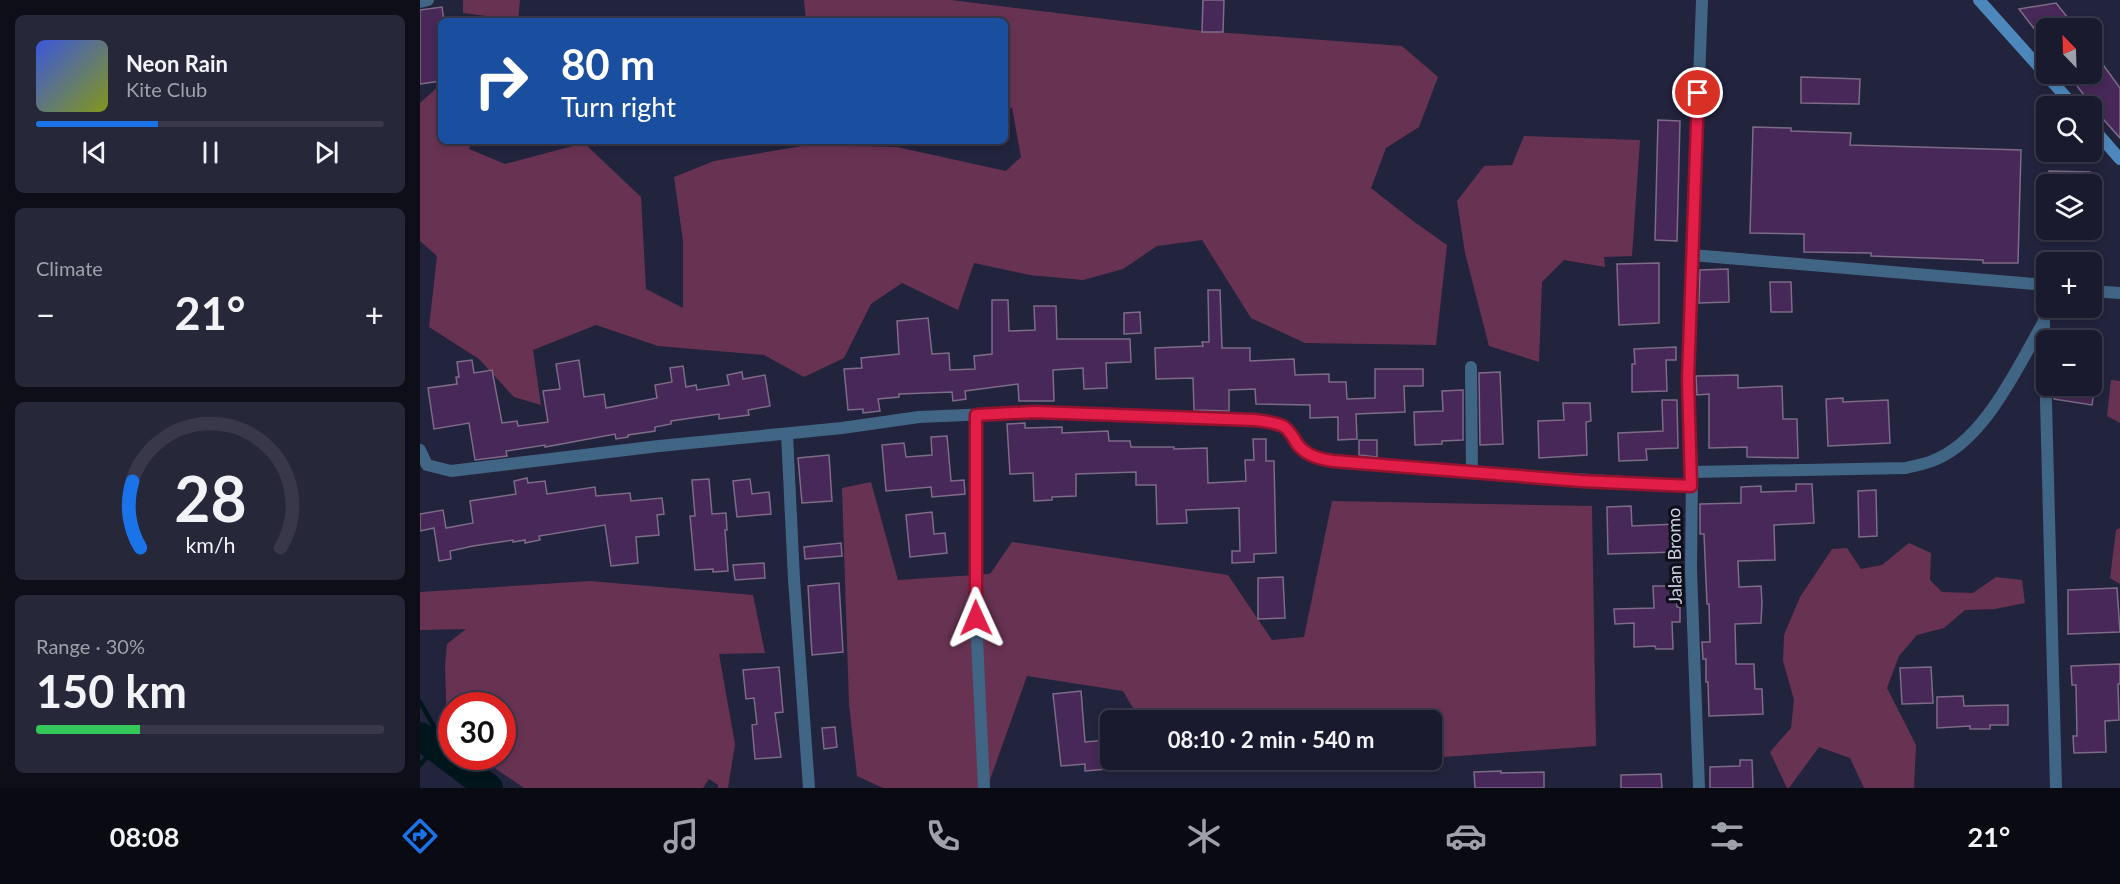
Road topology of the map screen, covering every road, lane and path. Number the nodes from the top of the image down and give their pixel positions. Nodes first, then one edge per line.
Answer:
1 (428, 0) edge
2 (1702, 0) edge
3 (1979, 0) edge
4 (420, 2) edge
5 (2065, 96) edge
6 (2102, 139) edge
7 (2120, 159) edge
8 (1692, 255) junction
9 (2036, 283) edge
10 (2102, 292) edge
11 (2120, 293) edge
12 (2044, 318) edge
13 (2044, 322) junction
14 (1471, 367) dead end
15 (976, 415) junction
16 (787, 434) junction
17 (421, 452) edge
18 (1692, 472) junction
19 (1472, 473) junction
20 (1691, 486) junction
21 (808, 788) edge
22 (984, 788) edge
23 (1699, 788) edge
24 (2056, 788) edge

1 - 4 street
2 - 8 street, Jalan Bromo
3 - 5 main road
6 - 7 main road
8 - 9 street
8 - 18 street, Jalan Bromo
10 - 11 street
12 - 13 street
13 - 18 street
13 - 24 street
14 - 19 street
15 - 16 street
15 - 19 street
15 - 22 street
16 - 17 street
16 - 21 street
18 - 20 street, Jalan Bromo
19 - 20 street
20 - 23 street, Jalan Bromo

